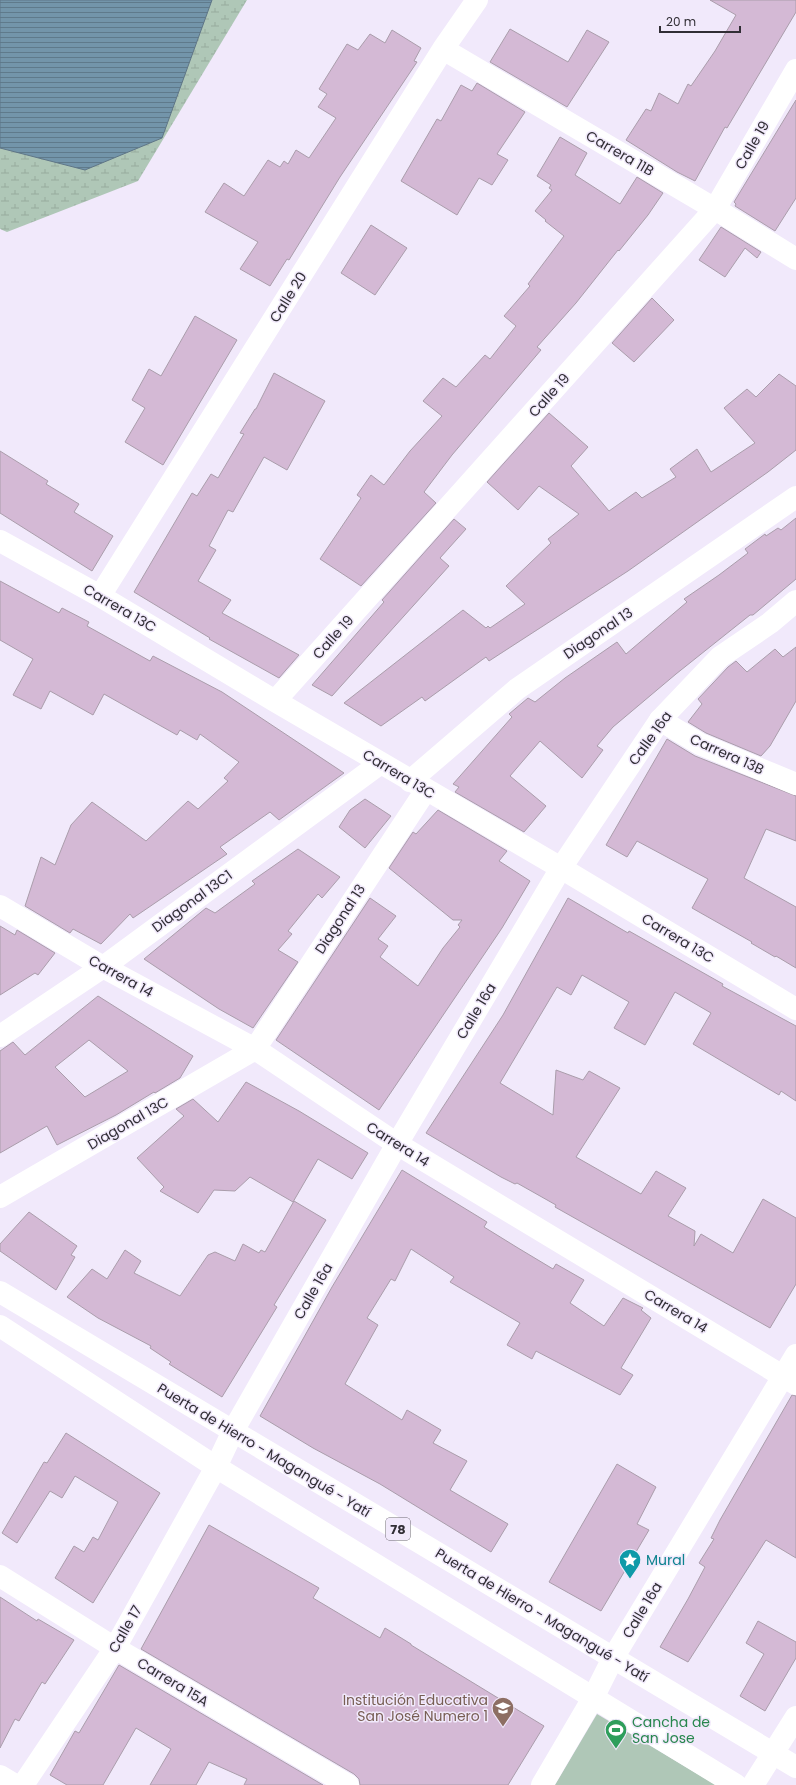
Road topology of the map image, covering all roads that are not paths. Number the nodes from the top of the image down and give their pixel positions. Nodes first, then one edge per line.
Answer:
1 (477, 0) edge
2 (443, 49) junction
3 (796, 70) edge
4 (715, 209) junction
5 (796, 259) edge
6 (796, 497) edge
7 (0, 541) edge
8 (100, 596) junction
9 (796, 601) edge
10 (275, 701) junction
11 (660, 720) junction
12 (381, 763) junction
13 (796, 784) edge
14 (418, 785) junction
15 (561, 868) junction
16 (0, 906) edge
17 (103, 967) junction
18 (796, 1009) edge
19 (0, 1036) edge
20 (255, 1049) junction
21 (397, 1144) junction
22 (0, 1197) edge
23 (0, 1292) edge
24 (0, 1326) edge
25 (796, 1355) edge
26 (790, 1380) edge
27 (233, 1431) junction
28 (216, 1467) junction
29 (0, 1576) edge
30 (115, 1648) junction
31 (613, 1658) junction
32 (593, 1698) junction
33 (796, 1717) edge
34 (772, 1753) junction
35 (796, 1767) edge
36 (0, 1776) edge
37 (15, 1785) edge
38 (23, 1785) edge
39 (348, 1785) edge
40 (542, 1785) edge
41 (736, 1785) edge
42 (753, 1785) edge

1 - 2 main road, Calle 20
2 - 4 main road, Carrera 11B
2 - 8 main road, Calle 20
3 - 4 main road, Calle 19
4 - 5 main road, Carrera 11B
4 - 10 main road, Calle 19
6 - 14 main road, Diagonal 13
7 - 8 main road, Carrera 13C
8 - 10 main road, Carrera 13C
9 - 11 main road, Calle 16a
10 - 12 main road, Carrera 13C
11 - 13 main road, Carrera 13B
11 - 15 main road, Calle 16a
12 - 14 main road, Carrera 13C
12 - 17 main road, Diagonal 13C1
14 - 15 main road, Carrera 13C
14 - 20 main road, Diagonal 13
15 - 18 main road, Carrera 13C
15 - 21 main road, Calle 16a
16 - 17 main road, Carrera 14
17 - 19 main road, Diagonal 13C1
17 - 20 main road, Carrera 14
20 - 21 main road, Carrera 14
20 - 22 main road, Diagonal 13C
21 - 26 main road, Carrera 14
21 - 27 main road, Calle 16a
23 - 27 main road, Puerta de Hierro - Magangué - Yatí / 78
24 - 28 main road
25 - 26 main road, Calle 16a
26 - 31 main road, Calle 16a
27 - 28 main road, Calle 16a
27 - 31 main road, Puerta de Hierro - Magangué - Yatí / 78
28 - 30 main road, Calle 17
28 - 32 main road
29 - 30 main road, Carrera 15A
30 - 38 main road, Calle 17
30 - 39 main road, Carrera 15A
31 - 32 main road, Calle 16a
31 - 34 main road, Puerta de Hierro - Magangué - Yatí / 78
32 - 40 main road, Calle 16a
32 - 41 main road
33 - 34 main road
34 - 35 main road, Puerta de Hierro - Magangué - Yatí / 78
34 - 42 main road
36 - 37 main road

